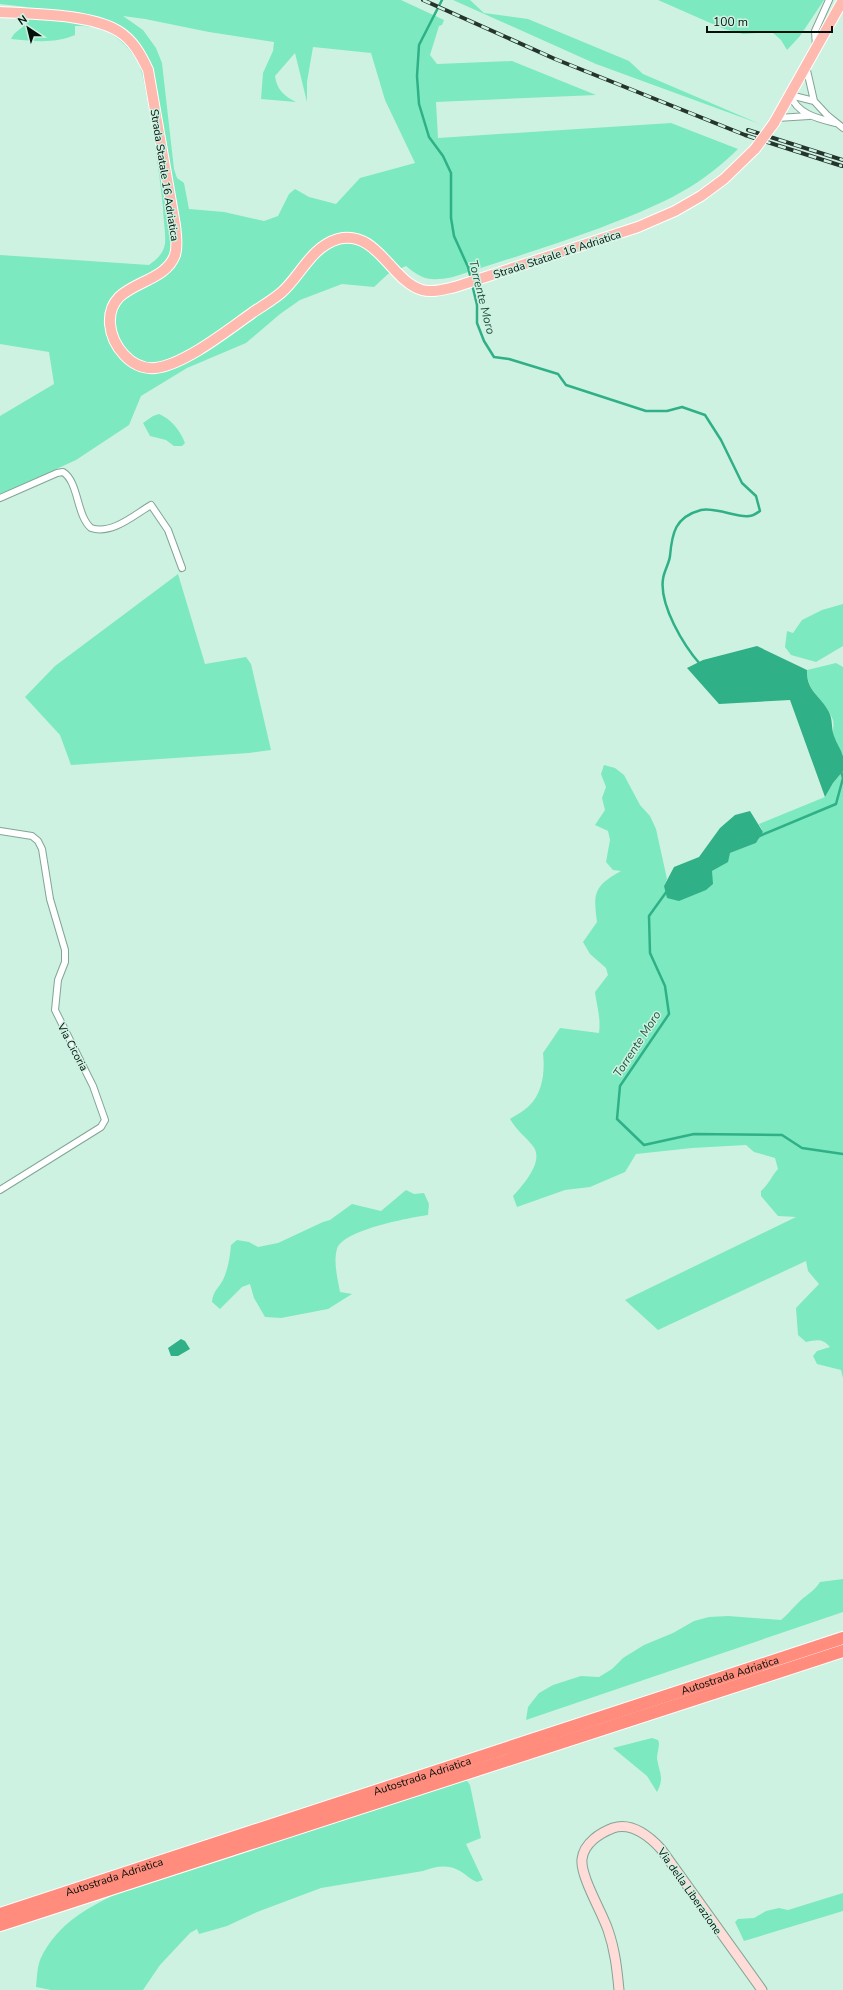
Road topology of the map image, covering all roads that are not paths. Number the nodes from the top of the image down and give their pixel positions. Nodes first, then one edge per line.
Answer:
1 (829, 0) edge
2 (843, 0) edge
3 (0, 12) edge
4 (816, 47) junction
5 (806, 66) junction
6 (790, 95) junction
7 (814, 101) junction
8 (811, 116) junction
9 (776, 120) junction
10 (840, 126) edge
11 (0, 498) edge
12 (182, 568) dead end
13 (0, 831) edge
14 (0, 1190) edge
15 (843, 1638) edge
16 (843, 1651) edge
17 (170, 1863) junction
18 (0, 1914) edge
19 (0, 1925) edge
20 (619, 1990) edge
21 (762, 1990) edge

1 - 4 street
2 - 4 main road, Strada Statale 16 Adriatica
3 - 9 main road, Strada Statale 16 Adriatica, bridge
4 - 5 main road, Strada Statale 16 Adriatica
5 - 6 main road, Strada Statale 16 Adriatica
5 - 7 street
6 - 7 street
6 - 8 street
6 - 9 main road, Strada Statale 16 Adriatica
7 - 10 street
8 - 9 street
8 - 10 street
11 - 12 street
13 - 14 street, Via Cicoria
15 - 17 highway, Autostrada Adriatica
16 - 17 highway, Autostrada Adriatica
17 - 18 highway, Autostrada Adriatica
17 - 19 highway, Autostrada Adriatica
20 - 21 street, Via della Liberazione

